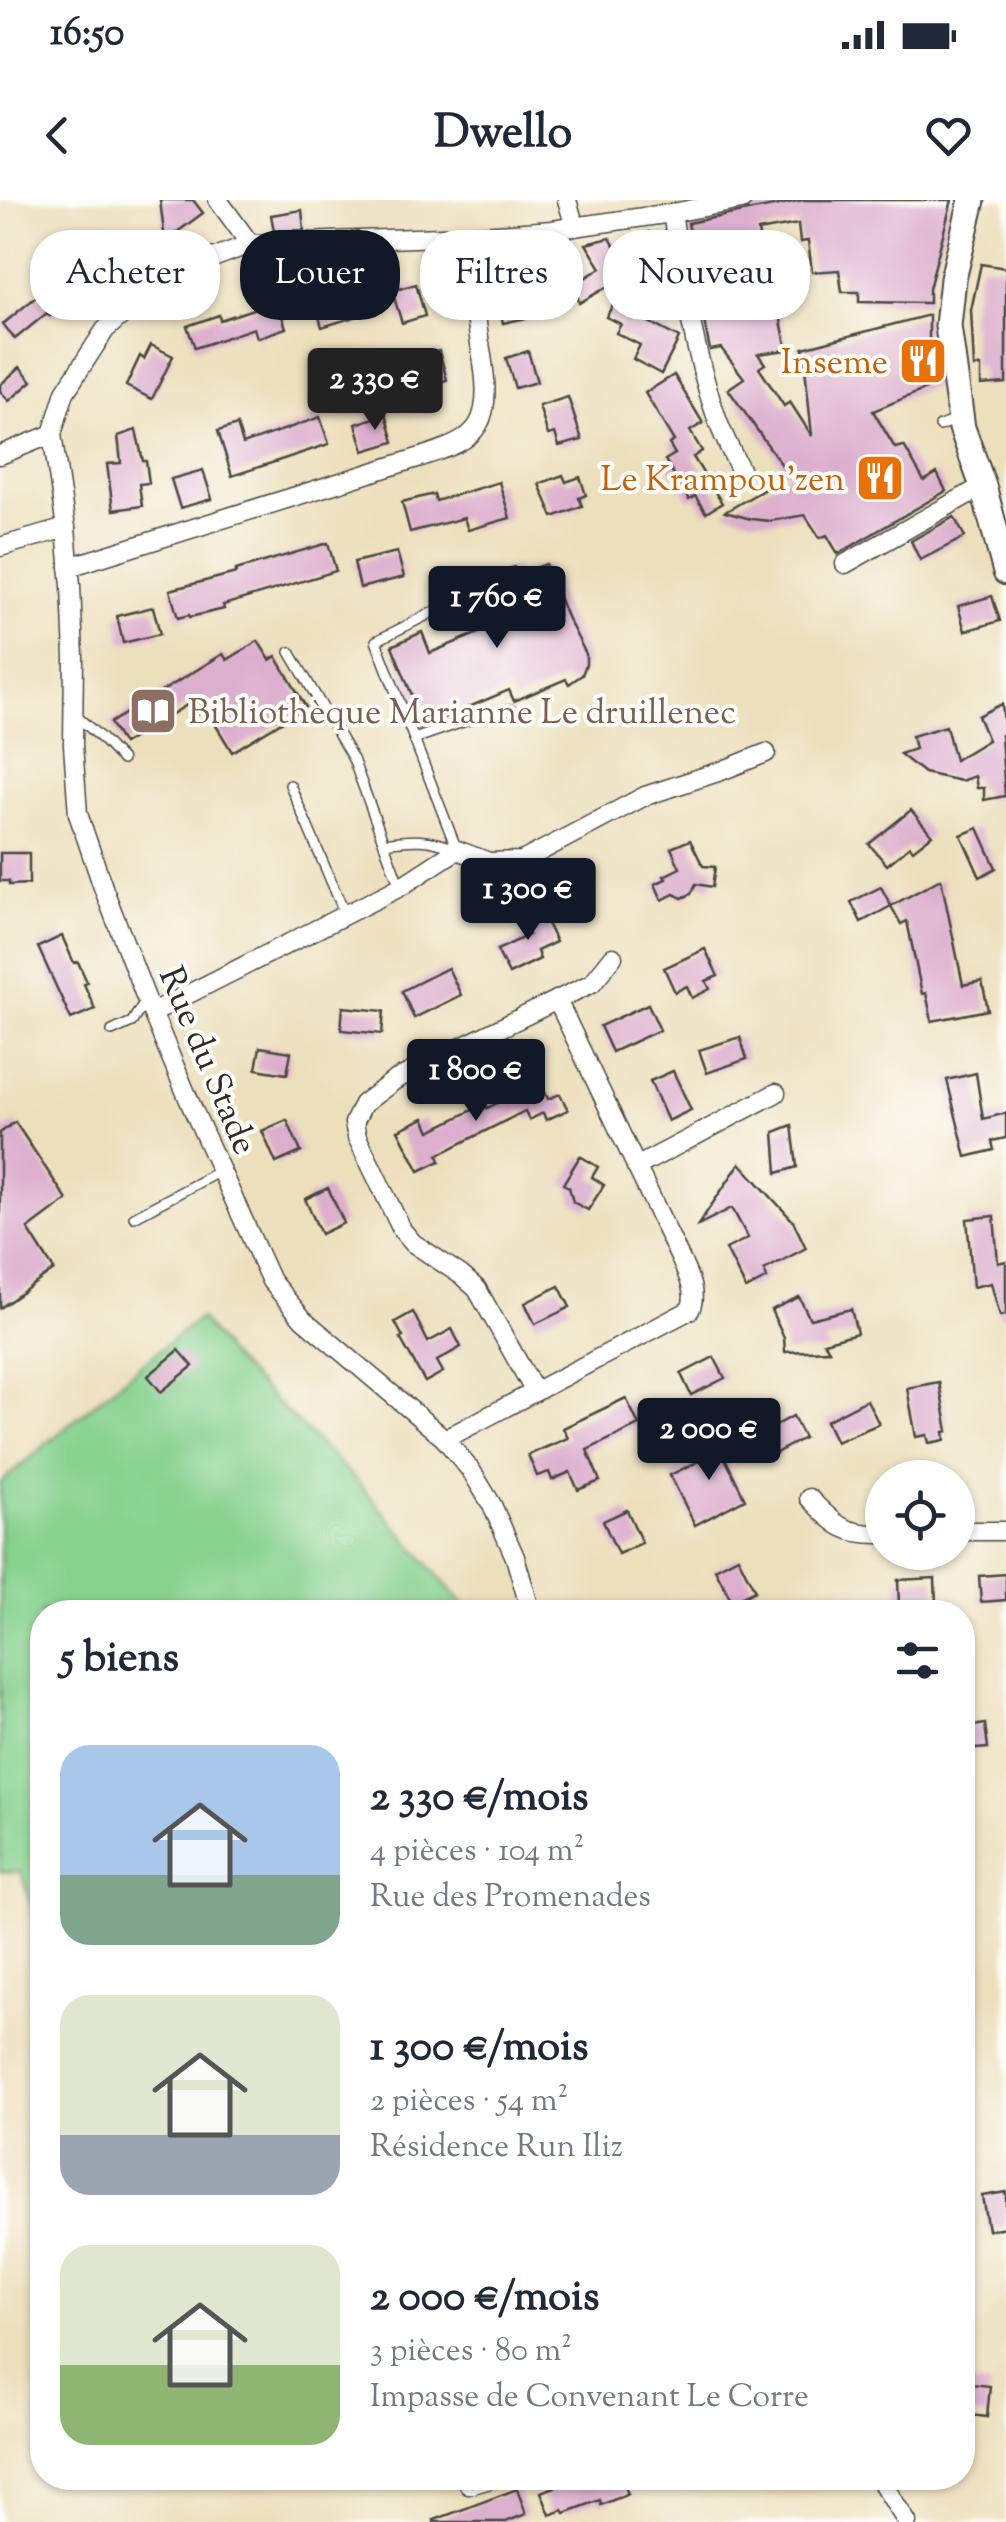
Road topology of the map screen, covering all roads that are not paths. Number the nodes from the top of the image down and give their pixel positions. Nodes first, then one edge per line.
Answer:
1 (218, 200) edge
2 (567, 200) edge
3 (742, 200) edge
4 (972, 200) edge
5 (672, 213) junction
6 (575, 227) junction
7 (240, 230) edge
8 (540, 230) edge
9 (240, 248) edge
10 (477, 320) edge
11 (52, 434) junction
12 (0, 455) edge
13 (740, 469) dead end
14 (983, 486) junction
15 (66, 528) junction
16 (0, 547) edge
17 (854, 562) dead end
18 (70, 566) junction
19 (1006, 572) edge
20 (453, 602) dead end
21 (290, 652) dead end
22 (511, 710) dead end
23 (74, 714) junction
24 (414, 739) junction
25 (766, 752) dead end
26 (122, 760) dead end
27 (290, 784) dead end
28 (384, 843) junction
29 (458, 850) junction
30 (400, 887) junction
31 (345, 914) junction
32 (613, 956) dead end
33 (557, 1000) junction
34 (150, 1005) junction
35 (112, 1031) dead end
36 (776, 1093) dead end
37 (636, 1167) junction
38 (220, 1171) junction
39 (134, 1218) dead end
40 (535, 1392) junction
41 (445, 1439) junction
42 (808, 1498) dead end
43 (1006, 1531) edge
44 (975, 1532) edge
45 (865, 1534) edge
46 (527, 1600) edge
47 (887, 2490) edge
48 (907, 2522) edge

1 - 7 street
2 - 6 street
3 - 5 street
4 - 14 main road
5 - 6 street
5 - 13 street
6 - 8 street
9 - 11 street
10 - 18 street
11 - 12 street
11 - 15 street, Rue du Stade
14 - 17 street
14 - 19 main road
15 - 16 street
15 - 18 street, Rue du Stade
18 - 23 street, Rue du Stade
20 - 24 lane
21 - 28 lane
22 - 24 lane
23 - 26 lane
23 - 34 street, Rue du Stade
24 - 29 lane
25 - 29 street
27 - 31 lane
28 - 29 lane
28 - 30 lane
29 - 30 street
30 - 31 street
31 - 34 street
32 - 33 street
33 - 37 street
33 - 40 street
34 - 35 lane
34 - 38 street, Rue du Stade
36 - 37 street
37 - 40 street
38 - 39 lane
38 - 41 street, Rue du Stade
40 - 41 street
41 - 46 street, Rue du Stade
42 - 45 street
43 - 44 street
47 - 48 street

